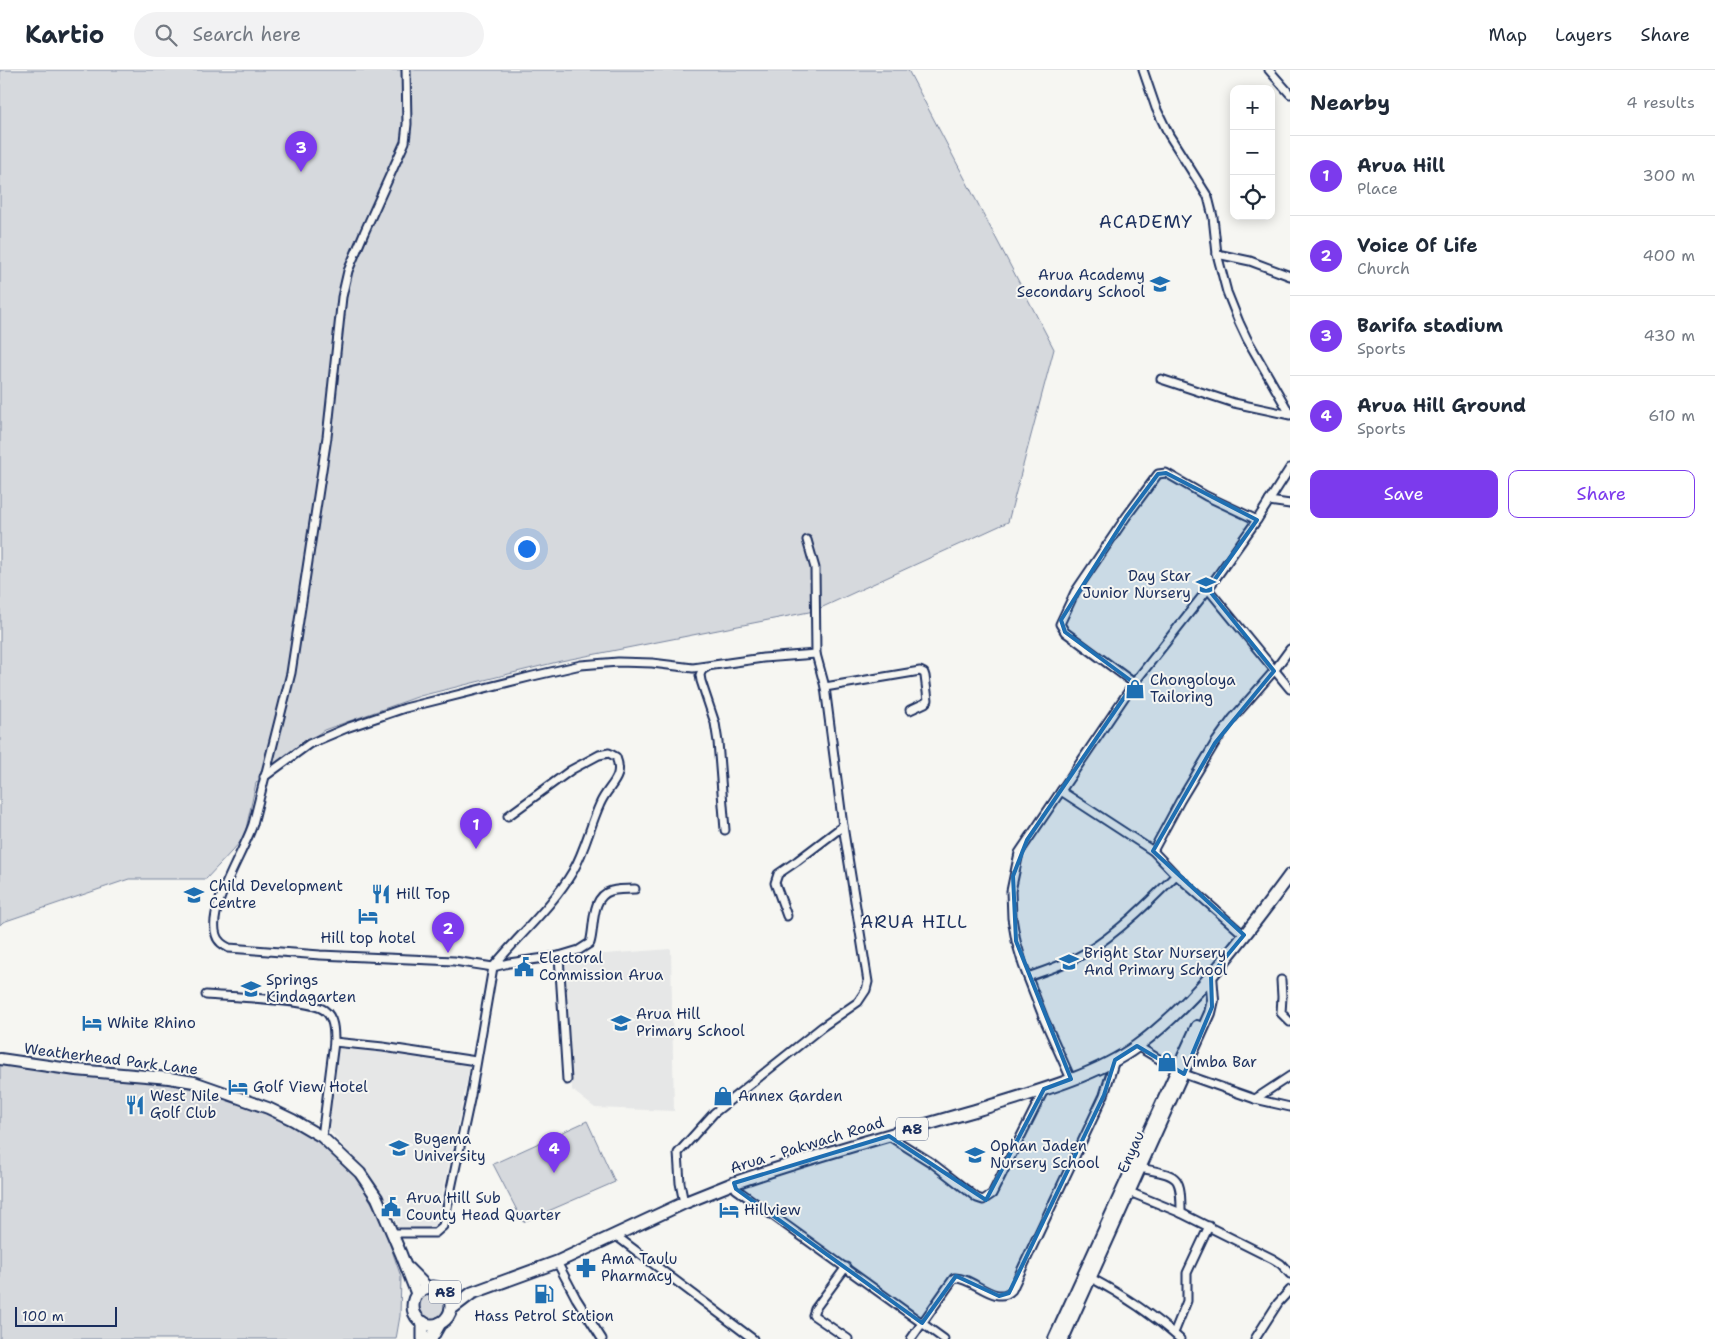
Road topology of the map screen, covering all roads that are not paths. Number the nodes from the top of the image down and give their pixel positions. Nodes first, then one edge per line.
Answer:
1 (406, 70) edge
2 (1143, 70) edge
3 (1268, 70) edge
4 (1290, 94) edge
5 (1217, 254) junction
6 (1290, 276) edge
7 (1162, 379) dead end
8 (1290, 414) edge
9 (1290, 468) edge
10 (1269, 501) junction
11 (1290, 504) edge
12 (1257, 520) junction
13 (806, 540) dead end
14 (1208, 589) junction
15 (1290, 649) edge
16 (816, 654) junction
17 (707, 667) junction
18 (1274, 671) junction
19 (1134, 683) junction
20 (825, 687) junction
21 (1290, 689) edge
22 (910, 710) dead end
23 (264, 777) junction
24 (1061, 791) junction
25 (508, 816) dead end
26 (843, 826) junction
27 (725, 830) dead end
28 (1153, 851) junction
29 (1176, 875) junction
30 (1290, 875) edge
31 (634, 889) dead end
32 (787, 916) dead end
33 (1244, 935) junction
34 (559, 956) junction
35 (493, 968) junction
36 (1028, 978) junction
37 (1208, 979) junction
38 (1281, 980) dead end
39 (206, 995) dead end
40 (1290, 1022) edge
41 (334, 1042) junction
42 (1137, 1046) junction
43 (0, 1059) edge
44 (476, 1060) junction
45 (1115, 1060) junction
46 (1180, 1072) junction
47 (1290, 1076) edge
48 (1071, 1079) junction
49 (567, 1080) dead end
50 (1044, 1089) junction
51 (1255, 1099) junction
52 (1290, 1107) edge
53 (889, 1136) junction
54 (322, 1137) junction
55 (1140, 1168) junction
56 (734, 1183) junction
57 (1126, 1191) junction
58 (684, 1203) junction
59 (1181, 1213) junction
60 (1209, 1226) junction
61 (393, 1233) junction
62 (615, 1235) junction
63 (557, 1262) junction
64 (406, 1266) junction
65 (846, 1267) junction
66 (1290, 1274) edge
67 (1092, 1278) junction
68 (427, 1288) junction
69 (1290, 1290) edge
70 (444, 1291) junction
71 (472, 1293) junction
72 (417, 1295) junction
73 (451, 1309) junction
74 (423, 1322) junction
75 (440, 1323) junction
76 (922, 1323) junction
77 (1174, 1334) junction
78 (423, 1339) edge
79 (431, 1339) edge
80 (602, 1339) edge
81 (753, 1339) edge
82 (848, 1339) edge
83 (911, 1339) edge
84 (944, 1339) edge
85 (1054, 1339) edge
86 (1063, 1339) edge
87 (1180, 1339) edge
88 (1255, 1339) edge

1 - 23 street
2 - 5 street
3 - 4 street
5 - 6 street
5 - 8 street
7 - 8 street
9 - 10 street
10 - 11 street
10 - 12 street
12 - 14 street
12 - 19 street
13 - 16 street
14 - 18 street
14 - 19 street
15 - 18 street
16 - 17 street
16 - 20 street
17 - 23 street
17 - 27 street
18 - 21 street
18 - 28 street
19 - 24 street
20 - 22 street
20 - 26 street
23 - 35 street
24 - 28 street
24 - 36 street
25 - 35 street
26 - 32 street
26 - 58 street
28 - 29 street
29 - 33 street
29 - 36 street
30 - 33 main road, Arua - Pakwach Road / A8
31 - 34 street
33 - 37 main road, Arua - Pakwach Road / A8
34 - 35 street
34 - 49 street
35 - 44 street
36 - 48 street
37 - 42 main road, Arua - Pakwach Road / A8
37 - 46 street, Enyau
38 - 40 street
39 - 41 street
41 - 44 street
41 - 54 street
42 - 45 main road, Arua - Pakwach Road / A8
42 - 46 street
43 - 54 street, Weatherhead Park Lane
44 - 61 street
45 - 48 main road, Arua - Pakwach Road / A8
45 - 76 street
46 - 51 street
46 - 55 street, Enyau
46 - 57 street, Enyau
47 - 51 street
48 - 50 main road, Arua - Pakwach Road / A8
50 - 53 main road, Arua - Pakwach Road / A8
50 - 53 street
51 - 52 street
53 - 56 main road, Arua - Pakwach Road / A8
54 - 61 street, Weatherhead Park Lane
55 - 57 street, Enyau
55 - 59 street
56 - 58 main road, Arua - Pakwach Road / A8
56 - 65 street
57 - 59 street
57 - 67 street, Enyau
57 - 85 street, Enyau
58 - 62 main road, Arua - Pakwach Road / A8
59 - 60 street
60 - 66 street
60 - 77 street
61 - 64 street, Weatherhead Park Lane
62 - 63 main road, Arua - Pakwach Road / A8
62 - 81 street
63 - 71 main road, Arua - Pakwach Road / A8
63 - 80 street
64 - 68 street, Weatherhead Park Lane
64 - 72 street, Weatherhead Park Lane
65 - 76 street
65 - 82 street
67 - 77 street
67 - 86 street, Enyau
68 - 70 main road, A8
68 - 72 main road, A8
69 - 88 street
70 - 71 main road, Arua - Pakwach Road
70 - 73 main road, A8
71 - 73 main road, Arua - Pakwach Road / A8
72 - 74 main road, A8
73 - 75 main road, A8
74 - 75 main road, A8
74 - 78 main road
75 - 79 main road, A8
76 - 83 street
76 - 84 street
77 - 87 street

